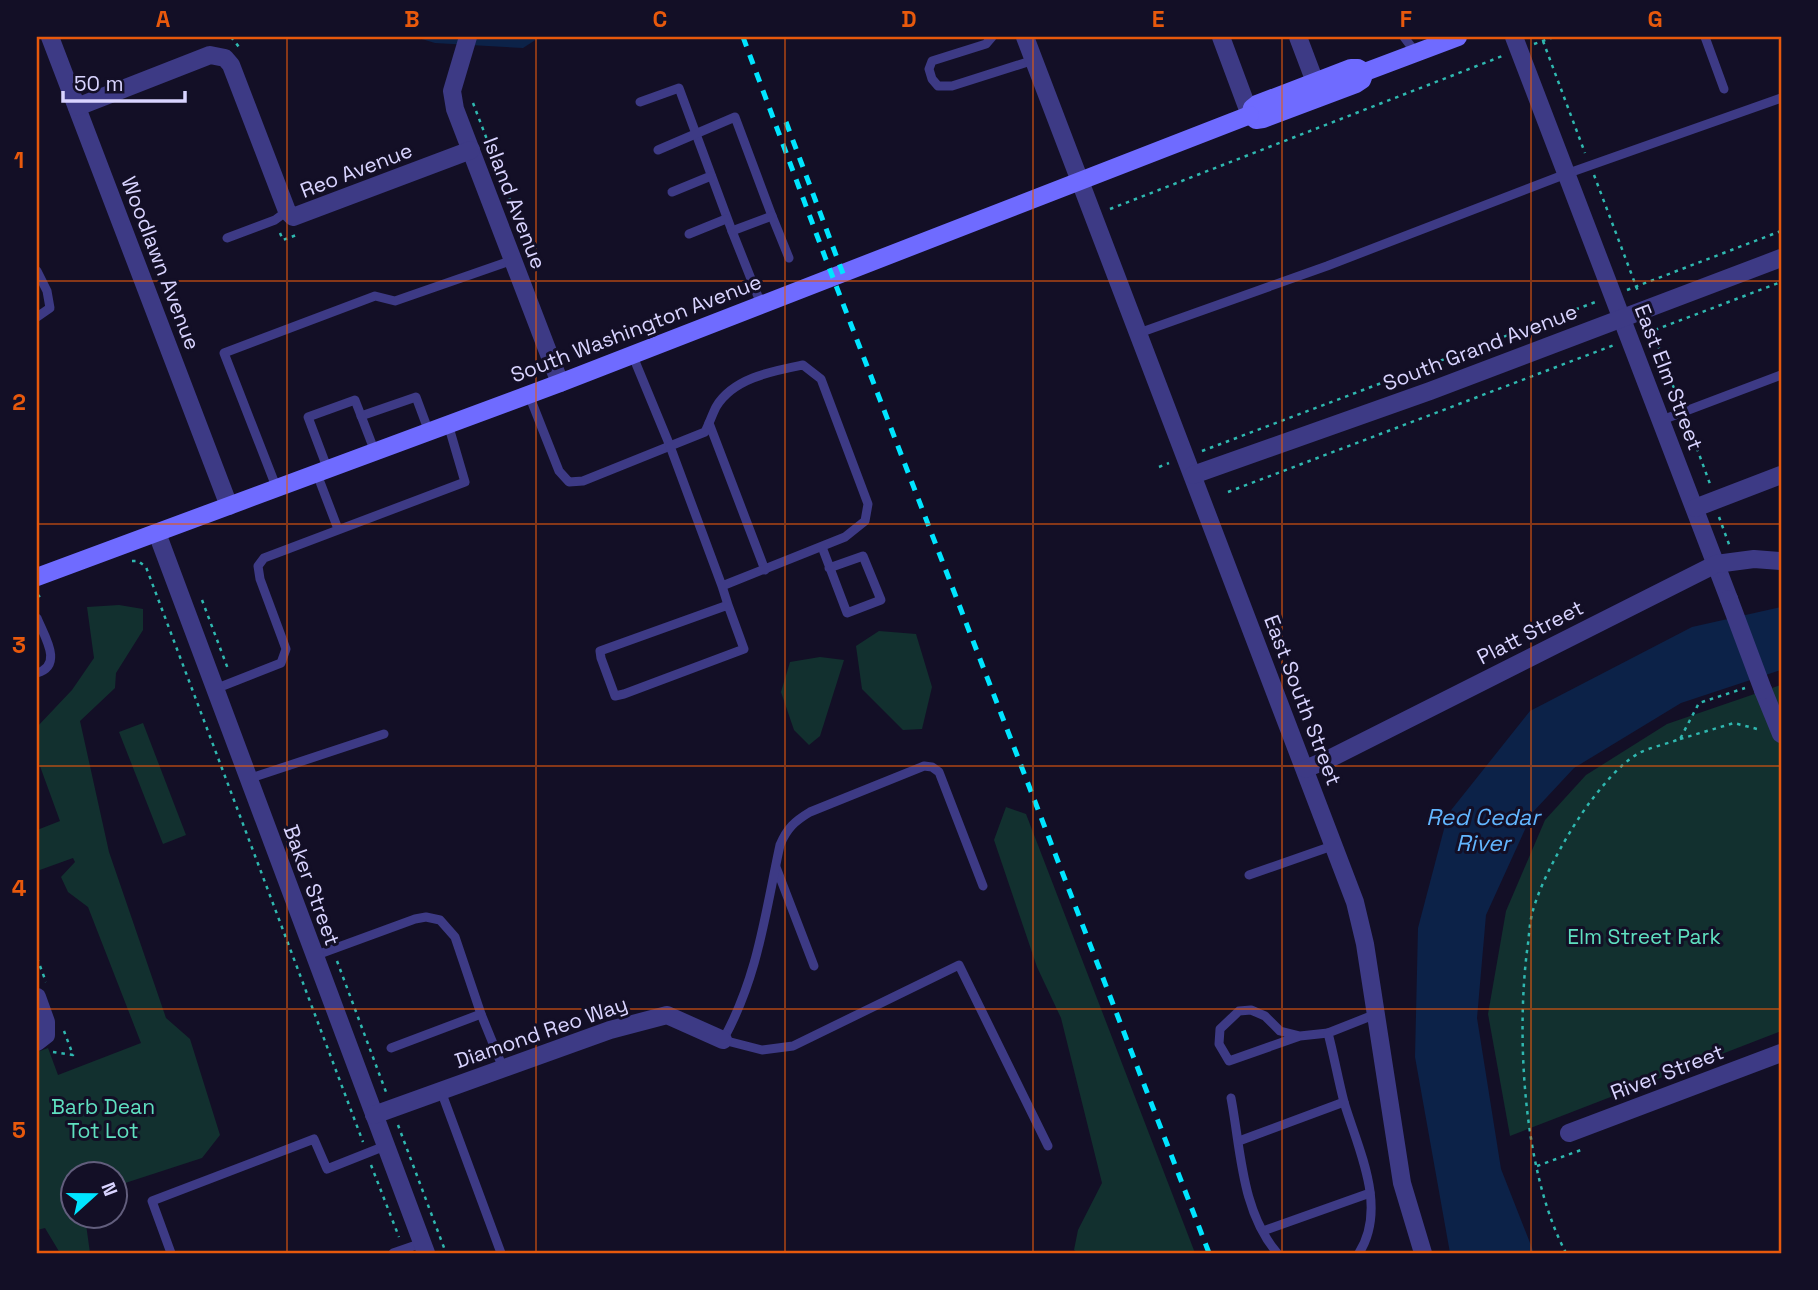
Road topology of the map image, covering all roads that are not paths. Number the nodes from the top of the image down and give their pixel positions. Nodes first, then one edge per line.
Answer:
1 (50, 37) edge
2 (468, 37) edge
3 (992, 37) edge
4 (1025, 37) edge
5 (1221, 37) edge
6 (1298, 37) edge
7 (1404, 37) edge
8 (1458, 37) edge
9 (1705, 37) edge
10 (1439, 40) edge
11 (1517, 43) edge
12 (1416, 53) junction
13 (1034, 60) junction
14 (1365, 72) junction
15 (1315, 82) junction
16 (1724, 89) dead end
17 (1781, 98) edge
18 (640, 102) dead end
19 (76, 107) junction
20 (1250, 115) junction
21 (695, 134) junction
22 (471, 150) junction
23 (658, 150) dead end
24 (1566, 174) junction
25 (711, 176) junction
26 (1080, 180) junction
27 (672, 192) dead end
28 (287, 211) junction
29 (772, 216) junction
30 (726, 219) junction
31 (732, 231) junction
32 (689, 234) dead end
33 (227, 239) dead end
34 (789, 258) dead end
35 (1781, 258) edge
36 (513, 260) junction
37 (37, 271) edge
38 (761, 304) junction
39 (37, 317) edge
40 (1622, 318) junction
41 (1139, 333) junction
42 (632, 354) junction
43 (1781, 375) edge
44 (560, 383) junction
45 (528, 395) junction
46 (361, 416) junction
47 (1662, 420) junction
48 (709, 423) junction
49 (448, 425) junction
50 (429, 432) junction
51 (670, 446) junction
52 (375, 452) junction
53 (323, 472) junction
54 (1193, 475) junction
55 (1781, 475) edge
56 (277, 489) junction
57 (229, 506) junction
58 (1695, 508) junction
59 (338, 529) junction
60 (157, 533) junction
61 (822, 547) junction
62 (1781, 561) edge
63 (1716, 564) junction
64 (830, 568) junction
65 (765, 570) junction
66 (37, 577) edge
67 (722, 586) junction
68 (728, 605) junction
69 (37, 618) edge
70 (37, 673) edge
71 (215, 689) junction
72 (1773, 733) edge
73 (384, 734) dead end
74 (1305, 769) junction
75 (248, 779) junction
76 (1335, 845) junction
77 (776, 866) junction
78 (1250, 875) dead end
79 (983, 886) dead end
80 (314, 956) junction
81 (814, 966) dead end
82 (37, 997) edge
83 (481, 1014) junction
84 (1376, 1014) junction
85 (1328, 1033) junction
86 (1300, 1036) junction
87 (41, 1038) edge
88 (723, 1040) junction
89 (391, 1048) dead end
90 (1781, 1053) edge
91 (503, 1068) junction
92 (441, 1091) junction
93 (1231, 1098) dead end
94 (1344, 1101) junction
95 (374, 1115) junction
96 (1572, 1132) road end
97 (1239, 1141) junction
98 (386, 1146) junction
99 (1048, 1146) dead end
100 (1370, 1193) junction
101 (1263, 1231) junction
102 (424, 1248) edge
103 (172, 1253) edge
104 (393, 1253) edge
105 (501, 1253) edge
106 (1277, 1253) edge
107 (1359, 1253) edge
108 (1423, 1253) edge

1 - 19 street, Woodlawn Avenue
2 - 22 street, Island Avenue
3 - 13 lane
4 - 13 street, East South Street
5 - 20 street
6 - 15 street
7 - 12 lane
8 - 10 street, South Washington Avenue
9 - 16 lane
10 - 12 street, South Washington Avenue
11 - 24 street, East Elm Street
12 - 14 street, South Washington Avenue
13 - 26 street, East South Street
14 - 15 street, South Washington Avenue
14 - 20 street, South Washington Avenue
15 - 20 street, South Washington Avenue
17 - 24 lane
18 - 21 lane
19 - 28 street, Reo Avenue
19 - 57 street, Woodlawn Avenue
20 - 26 street, South Washington Avenue
21 - 23 lane
21 - 25 lane
21 - 29 lane
22 - 28 street, Reo Avenue
22 - 36 street, Island Avenue
24 - 40 street, East Elm Street
24 - 41 lane
25 - 27 lane
25 - 30 lane
26 - 38 street, South Washington Avenue
26 - 41 street, East South Street
28 - 33 lane
29 - 31 lane
29 - 34 lane
30 - 31 lane
30 - 32 lane
31 - 38 lane
35 - 40 street, South Grand Avenue
36 - 44 street, Island Avenue
36 - 56 lane
37 - 39 lane
38 - 42 street, South Washington Avenue
40 - 47 street, East Elm Street
40 - 54 street, South Grand Avenue
41 - 54 street, East South Street
42 - 44 street, South Washington Avenue
42 - 51 lane
43 - 47 lane
44 - 45 street, South Washington Avenue
45 - 49 street, South Washington Avenue
45 - 51 lane
46 - 50 lane
46 - 52 lane
46 - 53 lane
47 - 58 street, East Elm Street
48 - 51 lane
48 - 61 lane
48 - 65 lane
49 - 50 street, South Washington Avenue
49 - 59 lane
50 - 52 street, South Washington Avenue
51 - 67 lane
52 - 53 street, South Washington Avenue
53 - 56 street, South Washington Avenue
53 - 59 lane
54 - 74 street, East South Street
55 - 58 street
56 - 57 street, South Washington Avenue
57 - 60 street, South Washington Avenue
58 - 63 street, East Elm Street
59 - 71 lane
60 - 66 street, South Washington Avenue
60 - 71 street, Baker Street
61 - 64 lane
61 - 65 lane
62 - 63 street, Platt Street
63 - 72 street, East Elm Street, bridge
63 - 74 street, Platt Street
64 - 64 lane
65 - 67 lane
67 - 68 lane
68 - 68 lane
69 - 70 lane
71 - 75 street, Baker Street
73 - 75 lane
74 - 76 street, East South Street
75 - 80 street, Baker Street
76 - 78 lane
76 - 84 street, East South Street
77 - 79 lane
77 - 81 lane
77 - 88 lane
80 - 83 lane
80 - 95 street, Baker Street
82 - 87 street
83 - 89 lane
83 - 91 lane
84 - 85 lane
84 - 108 street, East South Street
85 - 86 lane
85 - 94 lane
86 - 86 lane
88 - 91 street, Diamond Reo Way
88 - 99 lane
90 - 96 street, River Street
91 - 92 street, Diamond Reo Way
92 - 95 street, Diamond Reo Way
92 - 105 lane
93 - 97 lane
94 - 97 lane
94 - 100 lane
95 - 98 street, Baker Street
97 - 101 lane
98 - 102 street, Baker Street
98 - 103 lane
100 - 101 lane
100 - 107 lane
101 - 106 lane
102 - 104 lane

